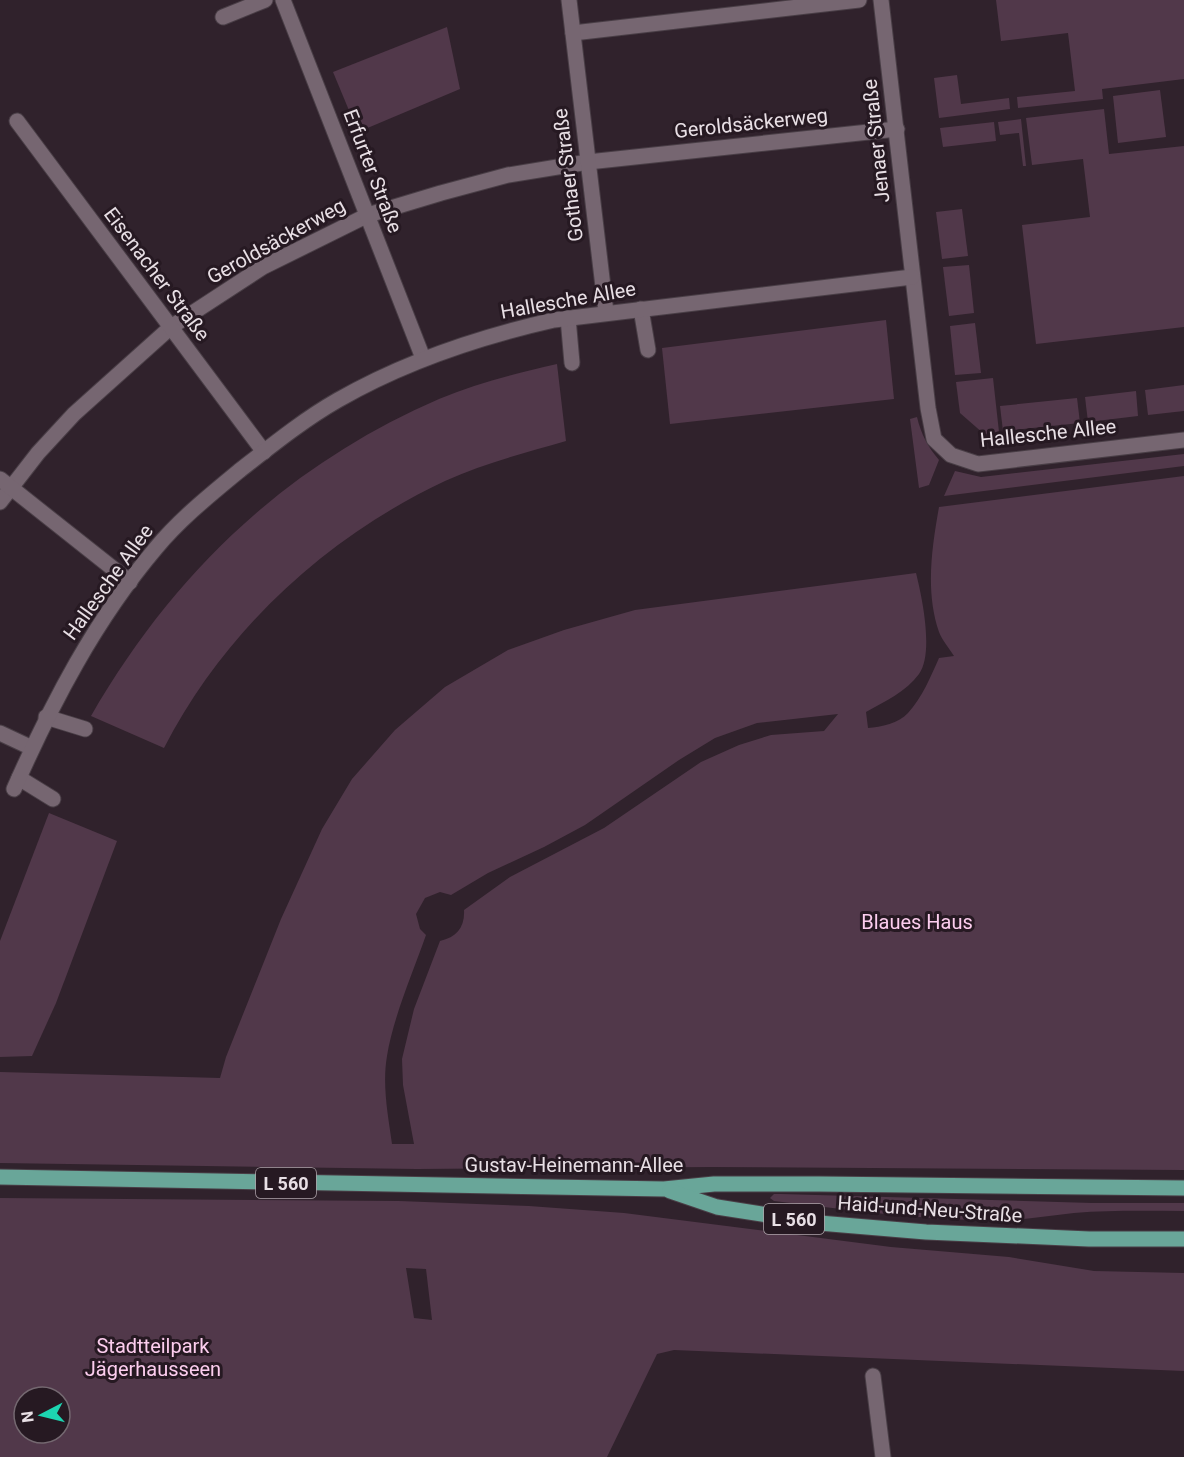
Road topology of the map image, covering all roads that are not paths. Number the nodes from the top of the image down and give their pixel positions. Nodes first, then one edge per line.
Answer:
1 (265, 0) edge
2 (283, 0) edge
3 (569, 0) edge
4 (860, 0) edge
5 (881, 0) edge
6 (223, 17) dead end
7 (573, 33) junction
8 (17, 121) dead end
9 (897, 129) junction
10 (588, 162) junction
11 (368, 215) junction
12 (912, 277) junction
13 (641, 309) junction
14 (606, 312) junction
15 (568, 318) junction
16 (171, 327) junction
17 (648, 350) dead end
18 (423, 358) junction
19 (572, 363) dead end
20 (1184, 440) edge
21 (264, 452) junction
22 (5, 483) edge
23 (0, 502) edge
24 (129, 582) junction
25 (46, 717) junction
26 (85, 729) dead end
27 (0, 733) edge
28 (32, 748) junction
29 (53, 799) dead end
30 (0, 1177) edge
31 (1184, 1188) edge
32 (664, 1190) junction
33 (1184, 1239) edge
34 (873, 1376) dead end
35 (884, 1457) edge

1 - 6 street
2 - 11 street, Erfurter Straße
3 - 7 street, Gothaer Straße
4 - 7 street
5 - 9 street, Jenaer Straße
7 - 10 street, Gothaer Straße
8 - 16 street, Eisenacher Straße
9 - 10 street, Geroldsäckerweg
9 - 12 street, Jenaer Straße
10 - 11 street, Geroldsäckerweg
10 - 14 street, Gothaer Straße
11 - 16 street, Geroldsäckerweg
11 - 18 street, Erfurter Straße
12 - 13 street, Hallesche Allee
12 - 20 street, Hallesche Allee
13 - 14 street, Hallesche Allee
13 - 17 street
14 - 15 street, Hallesche Allee
15 - 18 street, Hallesche Allee
15 - 19 street
16 - 21 street, Eisenacher Straße
16 - 22 street, Geroldsäckerweg
18 - 21 street, Hallesche Allee
21 - 24 street, Hallesche Allee
22 - 23 street, Geroldsäckerweg
22 - 24 street
24 - 25 street, Hallesche Allee
25 - 26 street
25 - 28 street, Hallesche Allee
27 - 28 street
28 - 29 street, Hallesche Allee
30 - 32 main road, Gustav-Heinemann-Allee / L 560
31 - 32 main road, Gustav-Heinemann-Allee / L 560
32 - 33 main road, Haid-und-Neu-Straße / L 560
34 - 35 street

